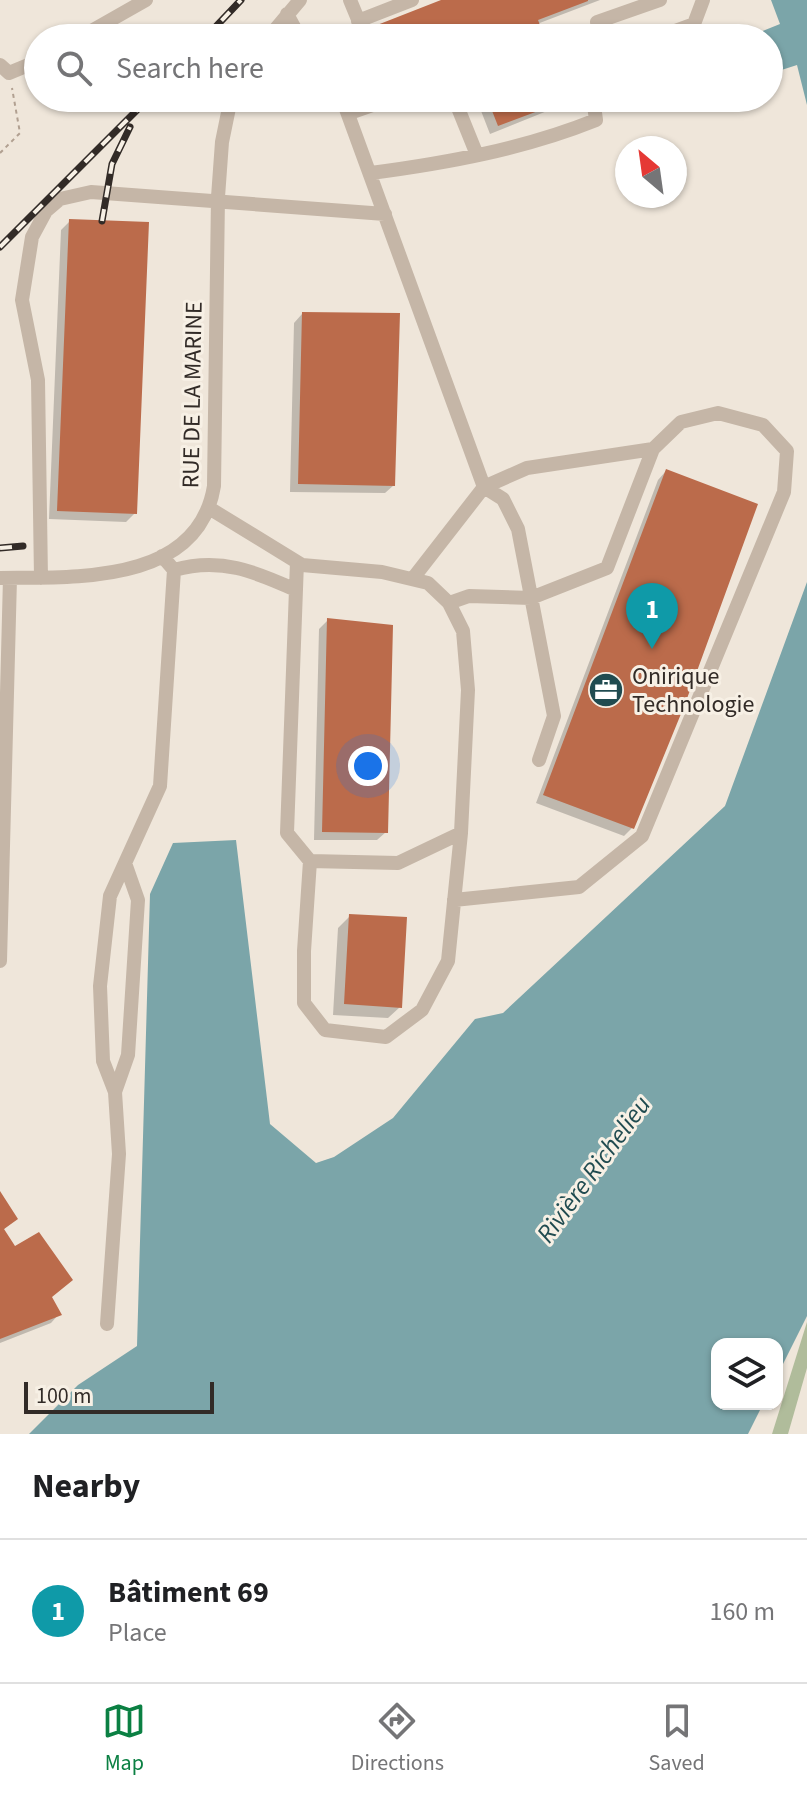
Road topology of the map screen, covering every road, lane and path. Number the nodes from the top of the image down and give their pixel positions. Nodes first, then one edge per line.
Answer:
1 (146, 0) edge
2 (300, 0) edge
3 (350, 0) edge
4 (412, 0) edge
5 (660, 0) edge
6 (703, 0) edge
7 (287, 14) junction
8 (358, 21) junction
9 (104, 24) edge
10 (279, 24) edge
11 (292, 24) edge
12 (360, 24) edge
13 (598, 24) edge
14 (694, 24) edge
15 (24, 64) edge
16 (4, 69) edge
17 (228, 112) edge
18 (353, 112) edge
19 (460, 112) edge
20 (595, 112) edge
21 (350, 113) joint
22 (0, 153) edge
23 (477, 155) junction
24 (371, 173) junction
25 (218, 202) junction
26 (385, 214) junction
27 (653, 449) junction
28 (484, 487) junction
29 (209, 508) junction
30 (162, 556) junction
31 (297, 562) junction
32 (174, 570) junction
33 (414, 577) junction
34 (5, 578) edge
35 (41, 578) junction
36 (296, 590) junction
37 (531, 598) junction
38 (449, 603) junction
39 (539, 760) dead end
40 (461, 833) junction
41 (310, 861) junction
42 (125, 863) junction
43 (454, 900) junction
44 (0, 961) edge
45 (115, 1092) junction
46 (107, 1324) dead end

1 - 9 street
2 - 7 street
3 - 8 street
4 - 8 street
5 - 13 street
6 - 14 street
7 - 10 street
7 - 11 street
8 - 12 street
15 - 16 street
16 - 22 path
17 - 25 street, RUE DE LA MARINE
18 - 21 street
19 - 23 street
20 - 23 street
21 - 24 street
23 - 24 street
24 - 26 street
25 - 26 street
25 - 29 street, RUE DE LA MARINE
25 - 35 street
26 - 28 street
27 - 28 street
27 - 37 street
27 - 43 street
28 - 33 street
28 - 37 street
29 - 30 street, RUE DE LA MARINE
29 - 31 street
30 - 32 street
30 - 35 street, RUE DE LA MARINE
31 - 33 street
31 - 36 street
32 - 36 street
32 - 42 street
33 - 38 street
34 - 35 street, RUE DE LA MARINE
34 - 44 street
36 - 41 street
37 - 38 street
37 - 39 street
38 - 40 street
40 - 41 street
40 - 43 street
41 - 43 street
42 - 45 street
42 - 45 street
45 - 46 street

